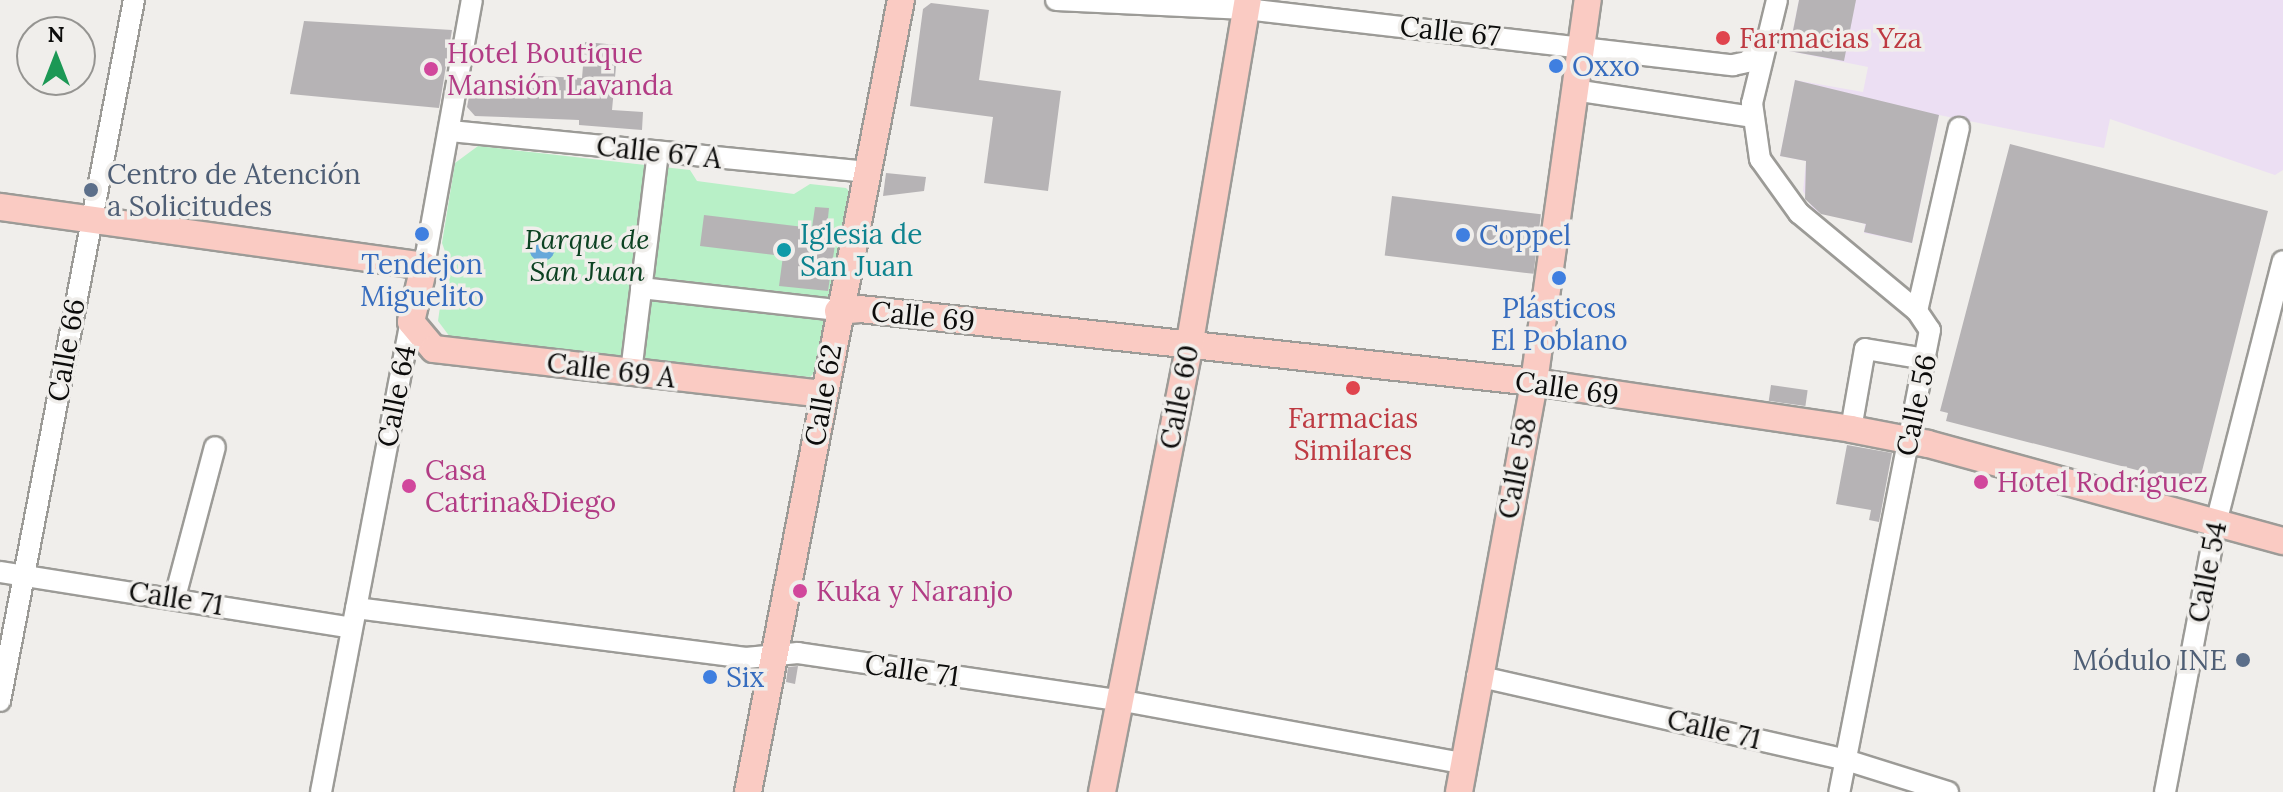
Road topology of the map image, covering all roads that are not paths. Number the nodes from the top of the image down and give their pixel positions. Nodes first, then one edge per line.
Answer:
1 (134, 0) edge
2 (472, 0) edge
3 (901, 0) edge
4 (1056, 0) edge
5 (1588, 0) edge
6 (1777, 0) edge
7 (1247, 5) edge
8 (1769, 39) junction
9 (1581, 44) junction
10 (1574, 90) junction
11 (1752, 117) junction
12 (1959, 128) dead end
13 (450, 131) junction
14 (658, 152) junction
15 (868, 172) junction
16 (0, 207) edge
17 (89, 218) junction
18 (2283, 261) edge
19 (424, 266) junction
20 (641, 288) junction
21 (832, 310) junction
22 (1917, 311) junction
23 (411, 322) junction
24 (1189, 347) junction
25 (1926, 359) junction
26 (631, 372) junction
27 (1534, 382) junction
28 (824, 394) junction
29 (1851, 429) junction
30 (1907, 439) junction
31 (215, 447) dead end
32 (2217, 519) junction
33 (2283, 541) edge
34 (0, 572) edge
35 (25, 575) junction
36 (175, 597) junction
37 (354, 618) junction
38 (778, 656) junction
39 (1477, 676) junction
40 (1118, 700) junction
41 (0, 701) edge
42 (1846, 760) junction
43 (1466, 764) junction
44 (321, 792) edge
45 (748, 792) edge
46 (1102, 792) edge
47 (1459, 792) edge
48 (1839, 792) edge
49 (1948, 792) edge
50 (2165, 792) edge

1 - 17 street, Calle 66
2 - 13 street, Calle 64
3 - 15 main road, Calle 62
4 - 7 street, Calle 67
5 - 9 main road, Calle 58
6 - 8 street, Calle 56
7 - 9 street, Calle 67
7 - 24 main road, Calle 60
8 - 9 street, Calle 67
8 - 11 street, Calle 56
9 - 10 main road, Calle 58
10 - 11 street
10 - 27 main road, Calle 58
11 - 22 street, Calle 56
12 - 22 street
13 - 14 street, Calle 67 A
13 - 19 street, Calle 64
14 - 15 street, Calle 67 A
14 - 20 street
15 - 21 main road, Calle 62
16 - 17 main road
17 - 19 main road
17 - 35 street, Calle 66
18 - 32 street, Calle 54
19 - 23 main road, Calle 64
20 - 21 street, Calle 69
20 - 26 street
21 - 24 main road, Calle 69
21 - 28 main road, Calle 62
22 - 25 street, Calle 56
23 - 26 main road, Calle 69 A
23 - 37 street, Calle 64
24 - 27 main road, Calle 69
24 - 40 main road, Calle 60
25 - 29 street
25 - 30 street, Calle 56
26 - 28 main road, Calle 69 A
27 - 29 main road, Calle 69
27 - 39 main road, Calle 58
28 - 38 main road, Calle 62
29 - 30 main road, Calle 69
30 - 32 main road, Calle 69
30 - 42 street, Calle 56
31 - 36 street
32 - 33 main road, Calle 69
32 - 50 street, Calle 54
34 - 35 street, Calle 71
35 - 36 street, Calle 71
35 - 41 street, Calle 66
36 - 37 street, Calle 71
37 - 38 street, Calle 71
37 - 44 street, Calle 64
38 - 40 street, Calle 71
38 - 45 main road, Calle 62
39 - 42 street, Calle 71
39 - 43 main road, Calle 58
40 - 43 street, Calle 71
40 - 46 main road, Calle 60
42 - 48 street, Calle 56
42 - 49 street, Calle 71
43 - 47 main road, Calle 58

